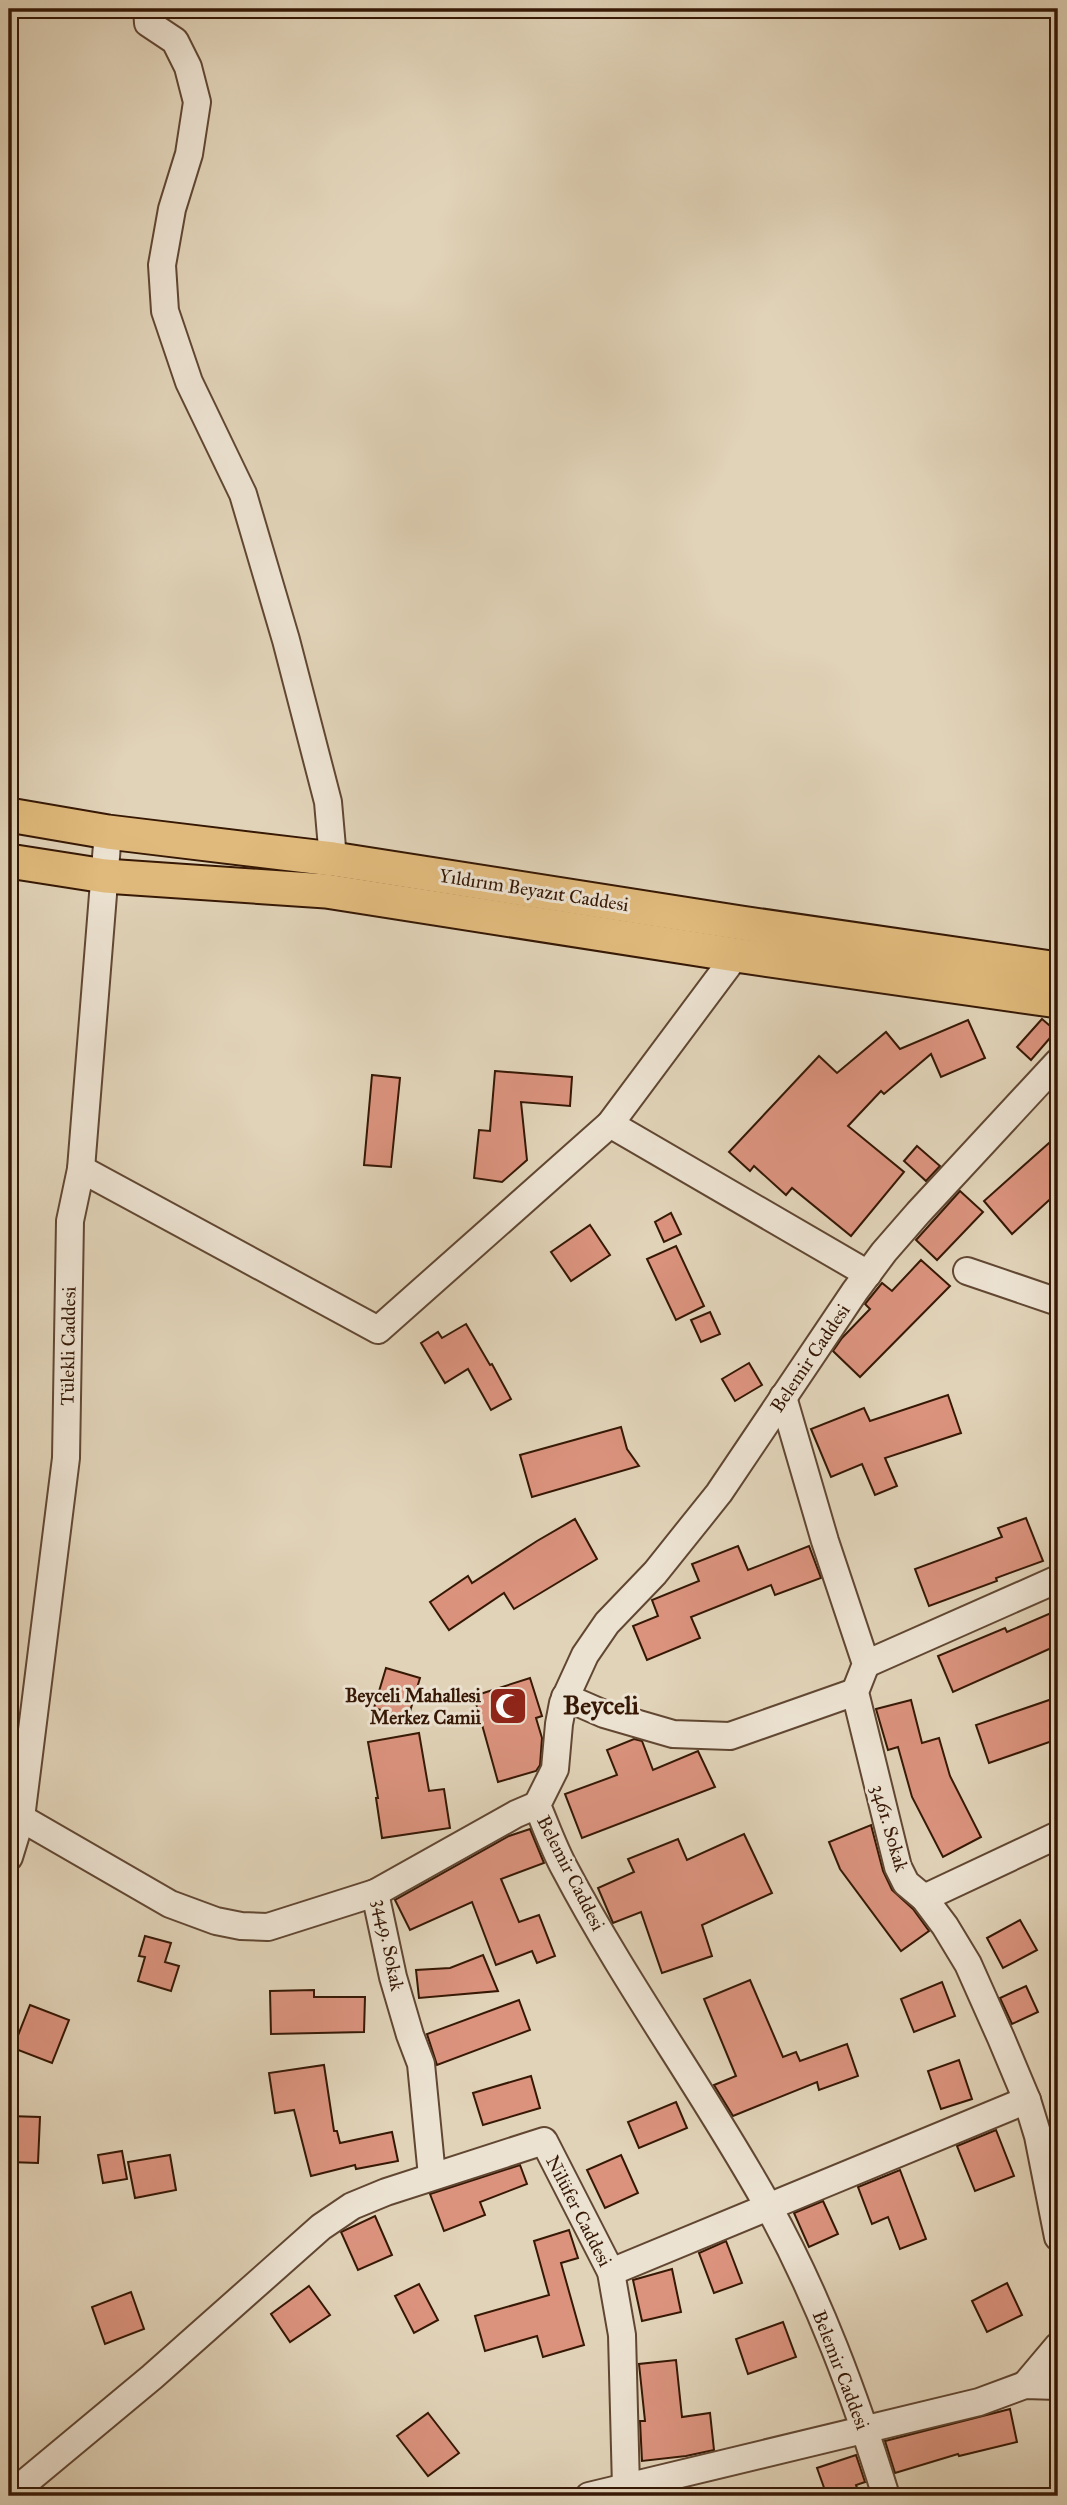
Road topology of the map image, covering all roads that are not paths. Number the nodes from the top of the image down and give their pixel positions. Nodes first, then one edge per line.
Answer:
1 (147, 9) edge
2 (9, 815) edge
3 (108, 832) junction
4 (333, 859) junction
5 (9, 860) edge
6 (105, 876) junction
7 (736, 955) junction
8 (1058, 969) edge
9 (1058, 1001) edge
10 (1058, 1062) edge
11 (610, 1124) junction
12 (81, 1168) junction
13 (967, 1271) dead end
14 (868, 1273) junction
15 (1058, 1302) edge
16 (783, 1397) junction
17 (1058, 1579) edge
18 (866, 1664) junction
19 (855, 1692) junction
20 (565, 1697) junction
21 (537, 1805) junction
22 (21, 1818) junction
23 (1058, 1835) edge
24 (9, 1857) edge
25 (376, 1893) junction
26 (924, 1898) junction
27 (1027, 2100) junction
28 (432, 2176) junction
29 (768, 2207) junction
30 (1058, 2237) edge
31 (611, 2272) junction
32 (1058, 2346) edge
33 (1024, 2385) junction
34 (1058, 2386) edge
35 (865, 2428) junction
36 (624, 2492) edge
37 (9, 2496) edge
38 (589, 2496) edge
39 (886, 2496) edge

1 - 4 street
2 - 3 main road, Yıldırım Beyazıt Caddesi
3 - 4 main road, Yıldırım Beyazıt Caddesi
3 - 6 street, Tülekli Caddesi
4 - 8 main road, Yıldırım Beyazıt Caddesi
5 - 6 main road, Yıldırım Beyazıt Caddesi
6 - 7 main road, Yıldırım Beyazıt Caddesi
6 - 12 street, Tülekli Caddesi
7 - 9 main road, Yıldırım Beyazıt Caddesi
7 - 11 street
10 - 14 street, Belemir Caddesi
11 - 12 street
11 - 14 street
12 - 22 street, Tülekli Caddesi
13 - 15 street
14 - 16 street, Belemir Caddesi
16 - 18 street
16 - 20 street, Belemir Caddesi
17 - 18 street
18 - 19 street
19 - 20 street
19 - 26 street, 3461. Sokak
20 - 21 street, Belemir Caddesi
21 - 25 street, 3449. Sokak
21 - 29 street, Belemir Caddesi
22 - 24 street, Tülekli Caddesi
22 - 25 street
23 - 26 street
25 - 28 street, 3449. Sokak
26 - 27 street, 3461. Sokak
27 - 29 street
27 - 30 street, 3461. Sokak
28 - 31 street, Nilüfer Caddesi
28 - 37 street, Nilüfer Caddesi
29 - 31 street
29 - 35 street, Belemir Caddesi
31 - 36 street, Nilüfer Caddesi
32 - 33 street
33 - 34 street
33 - 35 street
35 - 36 street
35 - 39 street, Belemir Caddesi
36 - 38 street

